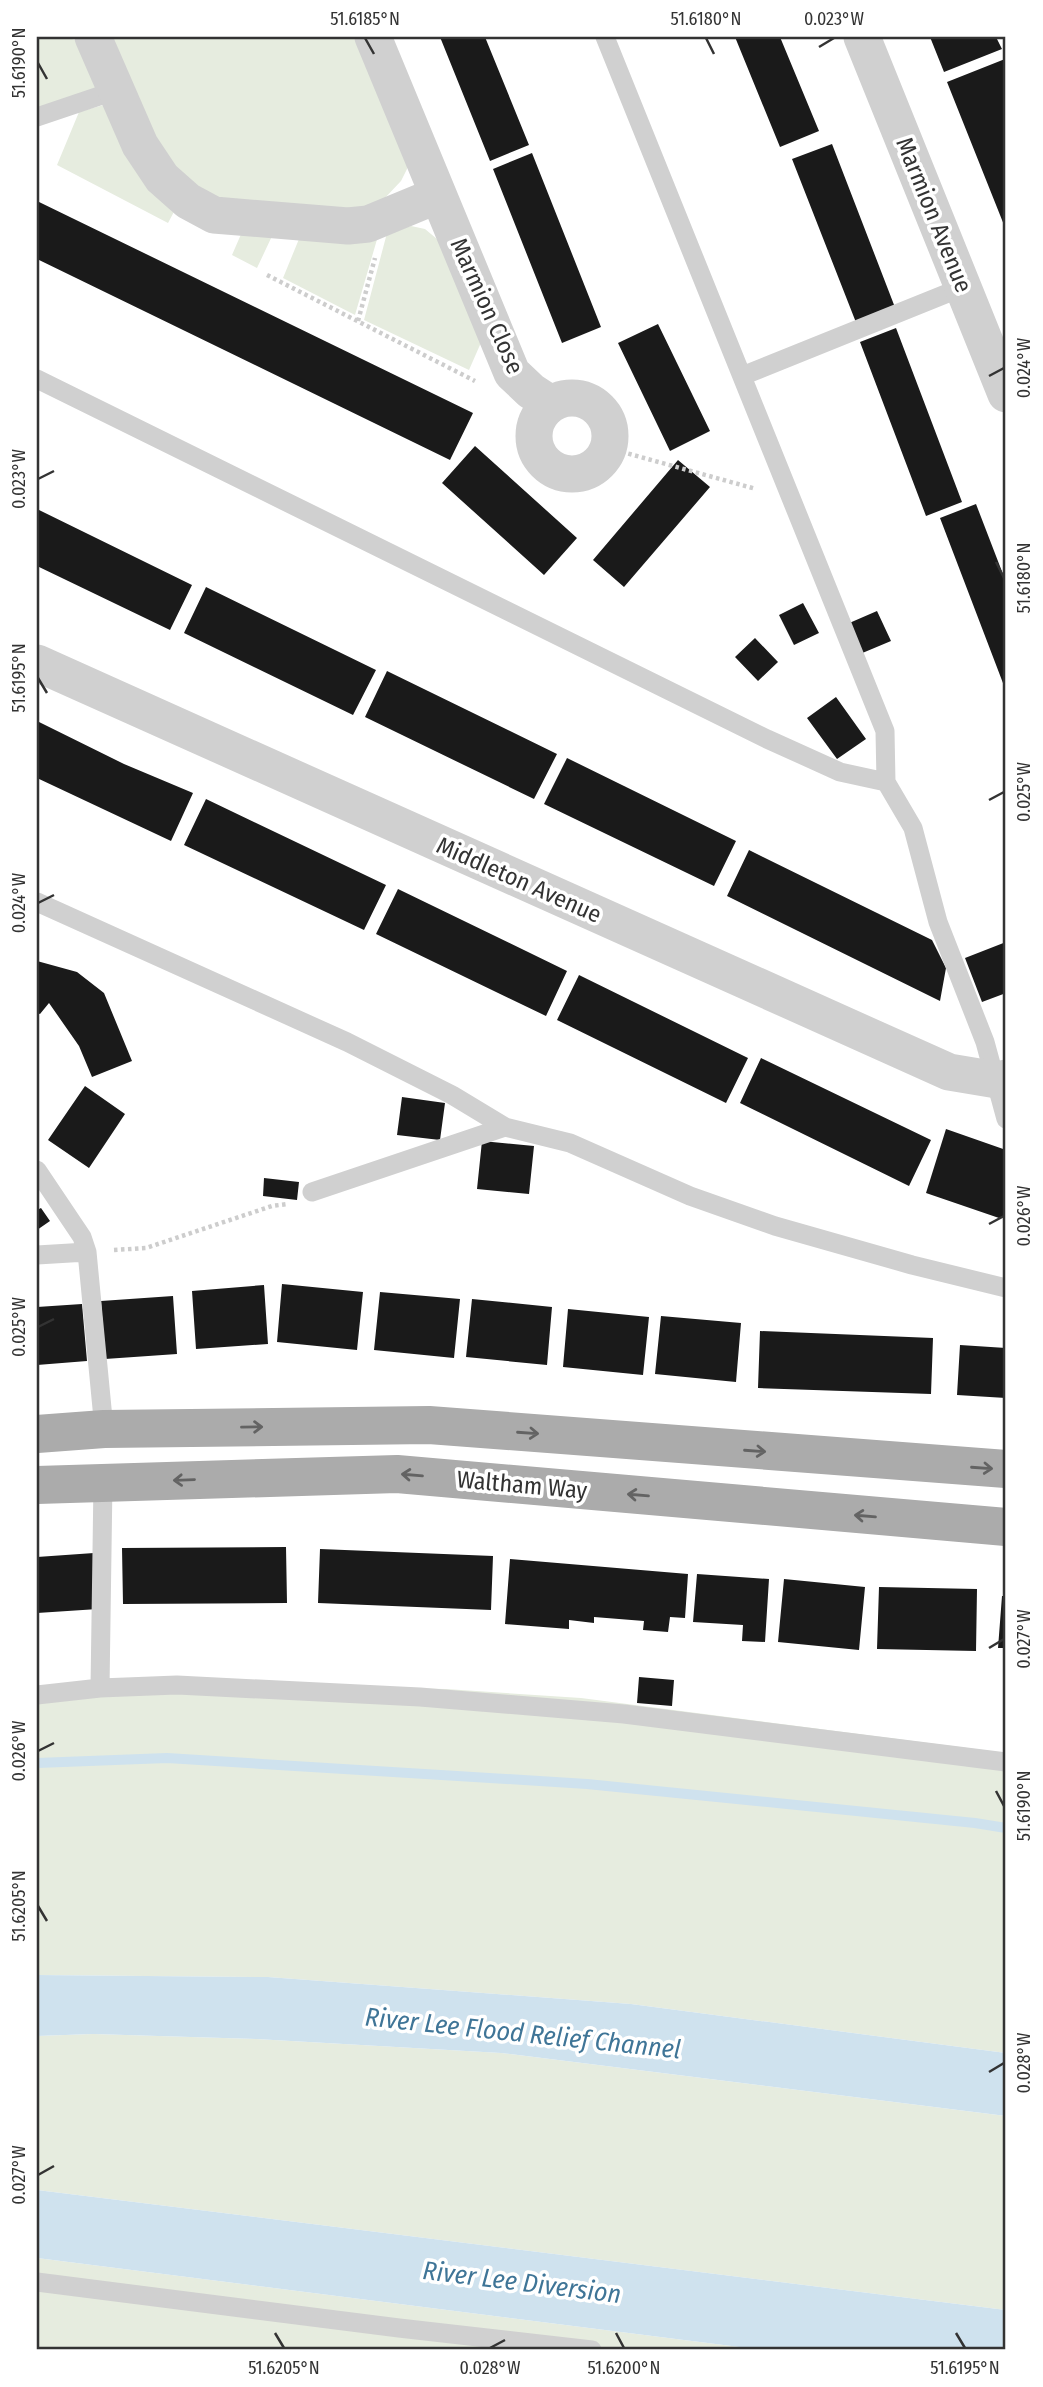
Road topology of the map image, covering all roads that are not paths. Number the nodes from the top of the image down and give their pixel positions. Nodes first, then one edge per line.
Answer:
1 (93, 37) edge
2 (373, 37) edge
3 (605, 37) edge
4 (862, 37) edge
5 (117, 90) junction
6 (37, 117) edge
7 (438, 195) junction
8 (963, 287) junction
9 (742, 376) junction
10 (37, 379) edge
11 (1006, 394) edge
12 (551, 404) junction
13 (37, 663) edge
14 (886, 782) junction
15 (37, 902) edge
16 (1002, 1079) edge
17 (1006, 1119) edge
18 (505, 1127) junction
19 (37, 1170) edge
20 (312, 1192) road end
21 (87, 1252) junction
22 (37, 1255) edge
23 (1006, 1288) edge
24 (104, 1429) junction
25 (488, 1430) junction
26 (37, 1434) edge
27 (914, 1463) junction
28 (1006, 1469) edge
29 (486, 1481) junction
30 (103, 1482) junction
31 (37, 1485) edge
32 (914, 1520) junction
33 (1006, 1527) edge
34 (100, 1688) junction
35 (37, 1695) edge
36 (1006, 1762) edge
37 (37, 2282) edge
38 (592, 2350) edge

1 - 5 street
2 - 7 street, Marmion Close
3 - 9 lane
4 - 8 street, Marmion Avenue
5 - 6 lane
5 - 7 street
7 - 12 street, Marmion Close
8 - 9 lane
8 - 11 street, Marmion Avenue
9 - 14 lane
10 - 14 lane
12 - 12 street
13 - 16 street, Middleton Avenue
14 - 16 lane
15 - 18 lane
16 - 17 lane
18 - 20 lane
18 - 23 lane
19 - 21 lane
21 - 22 lane
21 - 24 lane
24 -> 25 main road
24 - 26 main road
25 -> 27 main road
25 - 29 main road
27 -> 28 main road
27 - 32 main road
29 -> 30 main road, Waltham Way
32 -> 29 main road, Waltham Way
30 - 31 main road, Waltham Way
30 - 34 lane
32 - 33 main road, Waltham Way
34 - 35 lane
34 - 36 lane
37 - 38 lane

